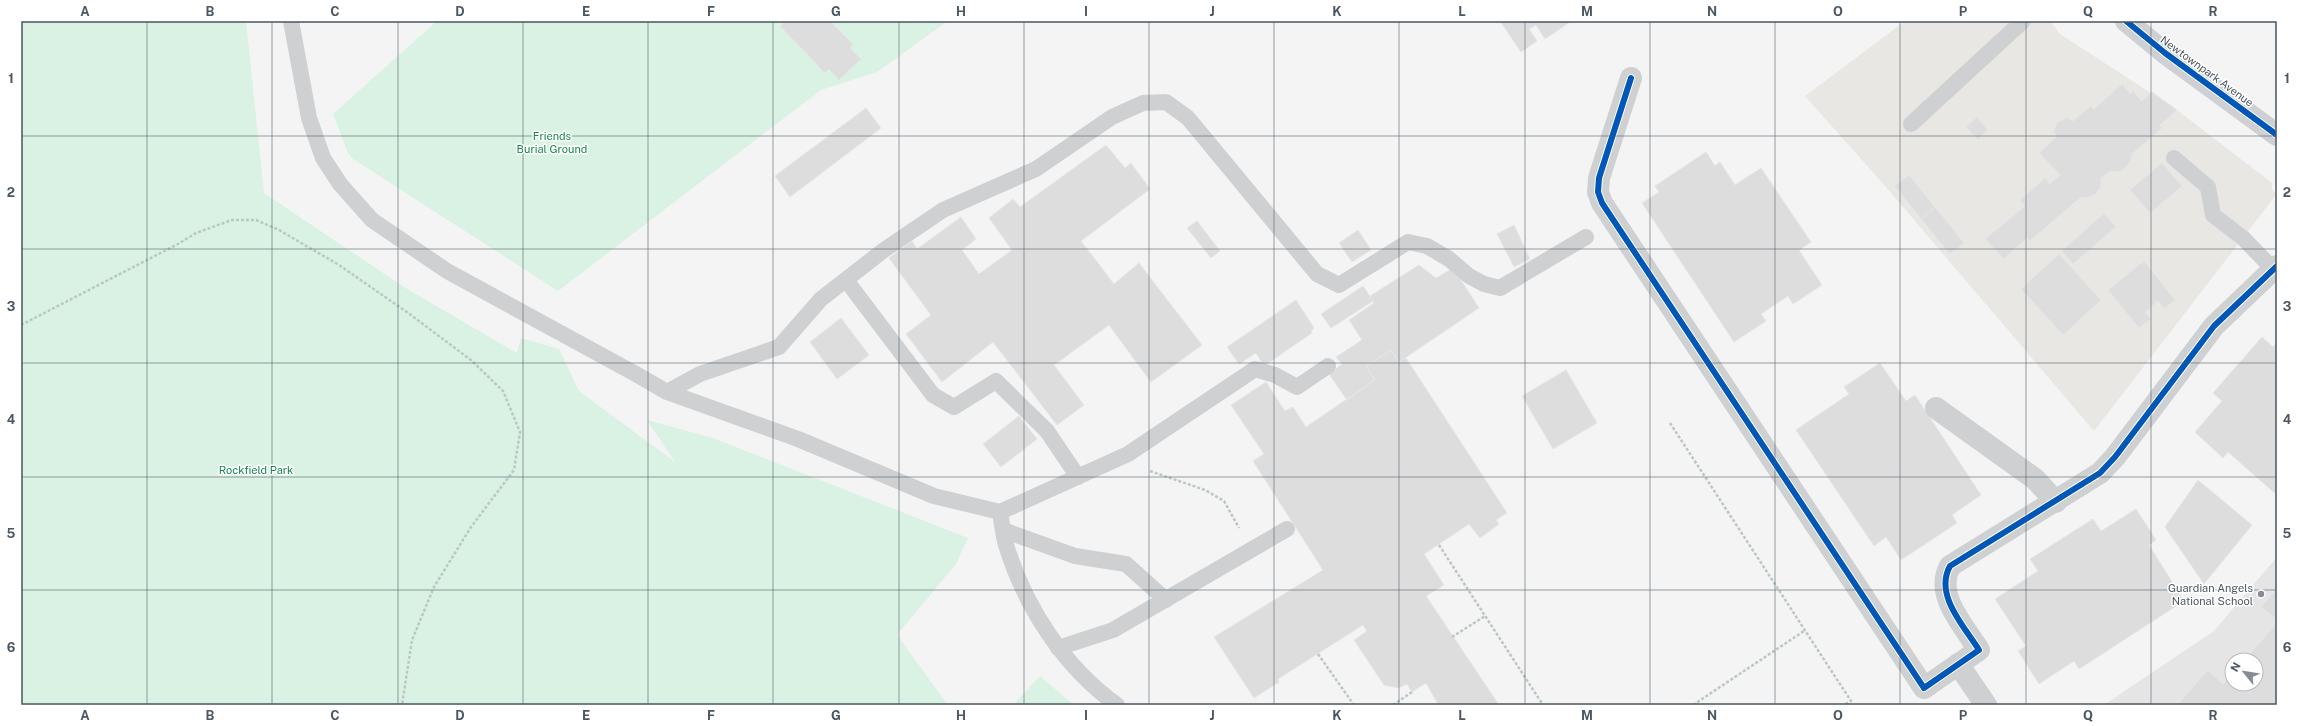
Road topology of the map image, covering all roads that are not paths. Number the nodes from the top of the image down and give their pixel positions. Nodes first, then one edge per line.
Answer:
1 (291, 21) edge
2 (2023, 21) edge
3 (2126, 21) edge
4 (1631, 78) dead end
5 (1911, 124) dead end
6 (2277, 135) edge
7 (2174, 158) dead end
8 (1586, 237) dead end
9 (2275, 268) edge
10 (846, 280) junction
11 (1328, 366) dead end
12 (667, 392) junction
13 (1936, 408) dead end
14 (1078, 477) junction
15 (2056, 502) junction
16 (1000, 512) junction
17 (1287, 529) dead end
18 (1003, 530) junction
19 (1166, 600) junction
20 (1058, 648) junction
21 (1958, 664) junction
22 (1117, 705) edge
23 (1986, 705) edge

1 - 12 lane
2 - 5 lane
3 - 6 main road, Newtownpark Avenue
4 - 21 street
7 - 9 lane
8 - 10 lane
9 - 15 street
10 - 12 lane
10 - 14 lane
11 - 14 lane
12 - 16 lane
13 - 15 street
14 - 16 lane
15 - 21 street
16 - 18 lane
17 - 19 lane
18 - 19 lane
18 - 20 lane
19 - 20 lane
20 - 22 lane
21 - 23 street

